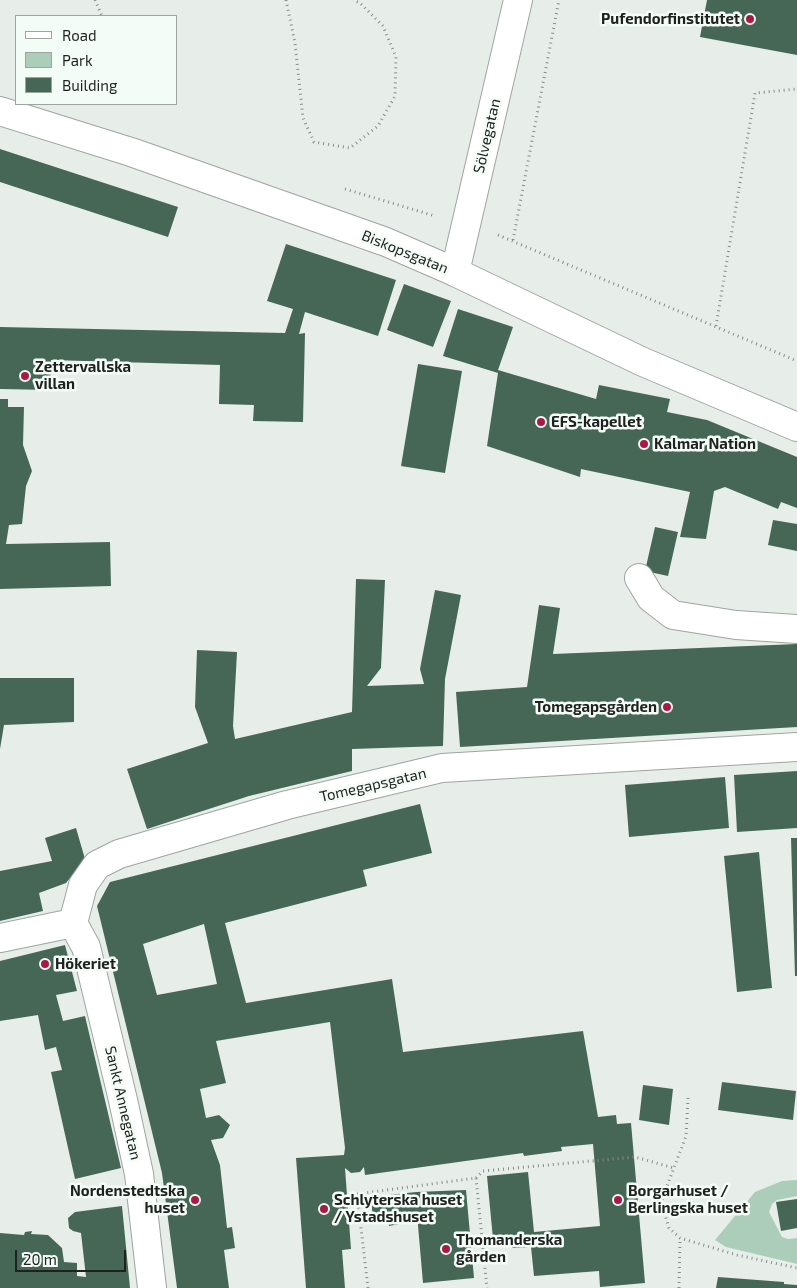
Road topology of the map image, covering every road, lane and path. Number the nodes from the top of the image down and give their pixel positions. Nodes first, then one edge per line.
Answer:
1 (95, 0) edge
2 (286, 0) edge
3 (353, 0) edge
4 (518, 0) edge
5 (559, 0) edge
6 (102, 15) edge
7 (797, 89) edge
8 (0, 111) edge
9 (455, 272) junction
10 (716, 326) junction
11 (797, 361) edge
12 (797, 427) edge
13 (639, 578) dead end
14 (797, 629) edge
15 (797, 747) edge
16 (73, 923) junction
17 (0, 938) edge
18 (688, 1098) dead end
19 (674, 1168) junction
20 (476, 1178) junction
21 (680, 1238) junction
22 (797, 1268) edge
23 (152, 1288) edge
24 (368, 1288) edge
25 (486, 1288) edge
26 (679, 1288) edge

1 - 6 path
2 - 3 path
4 - 9 street, Sölvegatan
5 - 10 path
7 - 10 path
8 - 9 street, Biskopsgatan
9 - 12 street, Biskopsgatan
10 - 11 path
13 - 14 street
15 - 16 street, Tomegapsgatan
16 - 17 street
16 - 23 street, Sankt Annegatan
18 - 19 path
19 - 20 path
19 - 21 path
20 - 24 path
20 - 25 path
21 - 22 path
21 - 26 path

